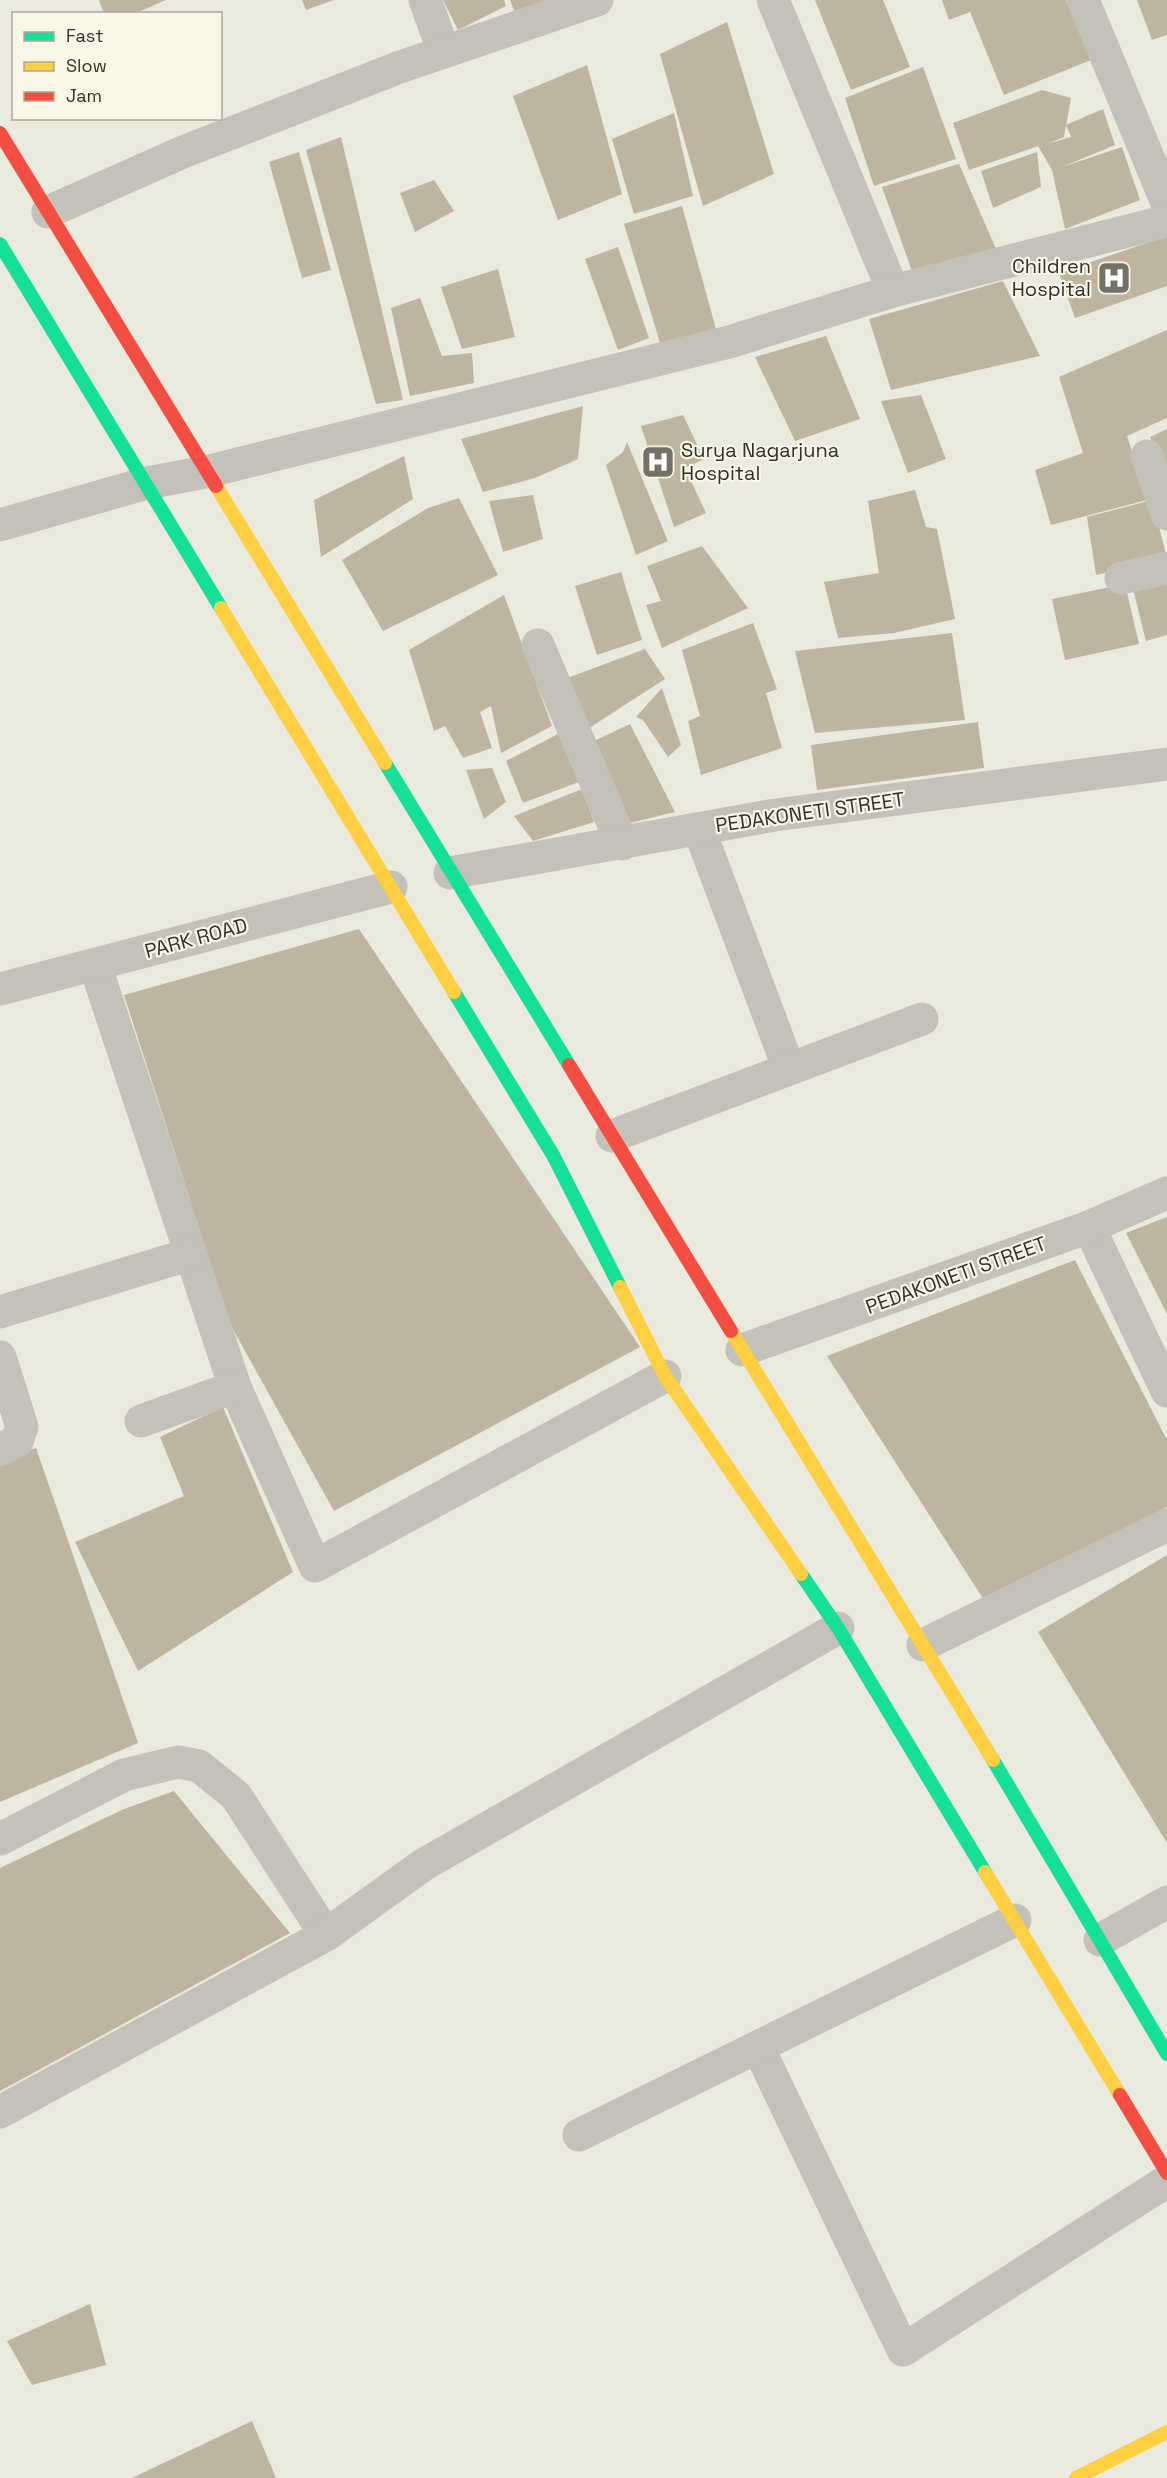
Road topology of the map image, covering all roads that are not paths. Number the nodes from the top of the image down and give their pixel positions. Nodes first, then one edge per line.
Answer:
1 (424, 0) edge
2 (597, 0) edge
3 (773, 0) edge
4 (1083, 0) edge
5 (444, 52) junction
6 (0, 133) edge
7 (1167, 203) edge
8 (48, 213) junction
9 (1167, 221) edge
10 (0, 244) edge
11 (893, 291) junction
12 (1147, 456) dead end
13 (206, 472) junction
14 (147, 483) junction
15 (1167, 514) edge
16 (0, 525) edge
17 (1167, 568) edge
18 (1121, 579) dead end
19 (538, 645) dead end
20 (1166, 766) edge
21 (699, 829) junction
22 (622, 844) junction
23 (450, 873) junction
24 (392, 887) junction
25 (95, 964) junction
26 (0, 989) edge
27 (922, 1019) dead end
28 (789, 1068) junction
29 (612, 1136) junction
30 (1167, 1192) edge
31 (1089, 1227) junction
32 (191, 1254) junction
33 (0, 1312) edge
34 (742, 1350) junction
35 (0, 1357) edge
36 (665, 1376) junction
37 (235, 1387) junction
38 (1167, 1391) edge
39 (141, 1421) dead end
40 (0, 1450) edge
41 (1167, 1525) edge
42 (838, 1628) junction
43 (922, 1645) junction
44 (0, 1839) edge
45 (1167, 1902) edge
46 (1015, 1920) junction
47 (326, 1935) junction
48 (1100, 1940) junction
49 (758, 2048) junction
50 (1167, 2054) edge
51 (0, 2112) edge
52 (579, 2135) dead end
53 (1167, 2173) edge
54 (1167, 2181) edge
55 (1167, 2432) edge
56 (1076, 2478) edge

1 - 5 street
2 - 5 street
3 - 11 street
4 - 7 street
5 - 8 street
6 - 8 main road
8 - 13 main road
9 - 11 street
10 - 14 main road
11 - 13 street
12 - 15 street
13 - 14 street
13 - 23 main road
14 - 16 street
14 - 24 main road
17 - 18 street
19 - 22 street
20 - 21 street, PEDAKONETI STREET
21 - 22 street, PEDAKONETI STREET
21 - 28 street
22 - 23 street, PEDAKONETI STREET
23 - 29 main road
24 - 25 street, PARK ROAD
24 - 36 main road
25 - 26 street, PARK ROAD
25 - 32 street
27 - 28 street
28 - 29 street
29 - 34 main road
30 - 31 street, PEDAKONETI STREET
31 - 34 street, PEDAKONETI STREET
31 - 38 street
32 - 33 street
32 - 37 street
34 - 43 main road
35 - 40 street
36 - 37 street
36 - 42 main road
37 - 39 street
41 - 43 street
42 - 46 main road
42 - 47 street
43 - 48 main road
44 - 47 street
45 - 48 street
46 - 49 street
46 - 53 main road
47 - 51 street
48 - 50 main road
49 - 52 street
49 - 54 street
55 - 56 main road

